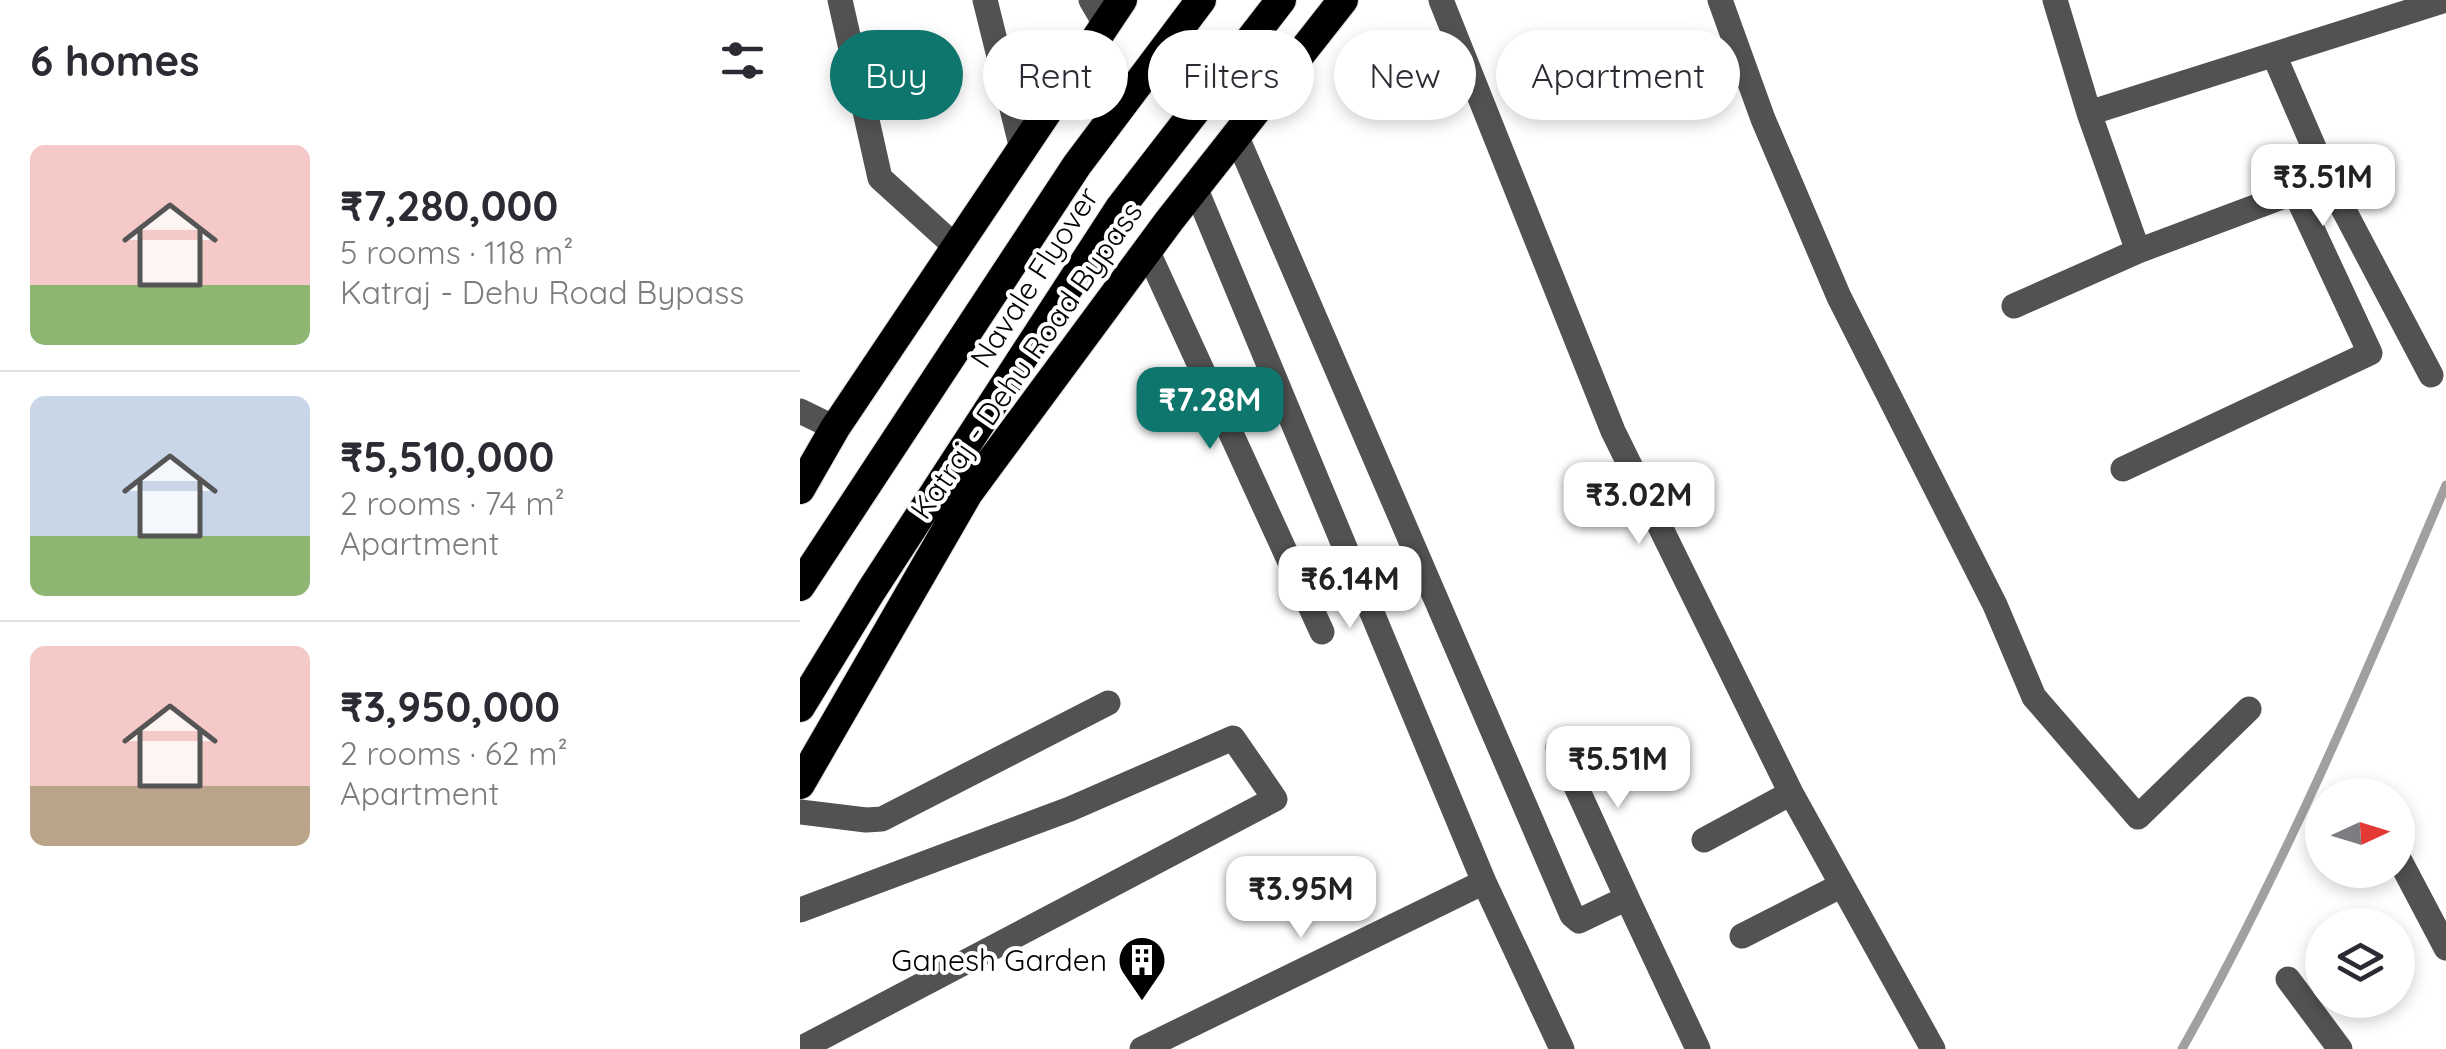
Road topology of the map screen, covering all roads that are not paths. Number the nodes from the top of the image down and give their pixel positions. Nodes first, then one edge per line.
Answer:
1 (840, 0) edge
2 (985, 0) edge
3 (1201, 0) edge
4 (1281, 0) edge
5 (1344, 0) edge
6 (1441, 0) edge
7 (1720, 0) edge
8 (2055, 0) edge
9 (2446, 0) edge
10 (1106, 8) edge
11 (2274, 55) junction
12 (2089, 113) junction
13 (1236, 135) junction
14 (1022, 148) junction
15 (1194, 187) junction
16 (956, 247) junction
17 (1147, 250) junction
18 (2138, 251) junction
19 (2014, 306) dead end
20 (2409, 333) junction
21 (2370, 353) junction
22 (2431, 375) dead end
23 (800, 412) edge
24 (836, 428) junction
25 (2123, 468) dead end
26 (800, 489) edge
27 (800, 586) edge
28 (1322, 632) dead end
29 (1108, 703) dead end
30 (800, 707) edge
31 (2249, 709) dead end
32 (1558, 747) dead end
33 (800, 784) edge
34 (1791, 793) junction
35 (800, 812) edge
36 (1704, 840) dead end
37 (1484, 882) junction
38 (1842, 884) junction
39 (2414, 888) edge
40 (1627, 898) junction
41 (800, 910) edge
42 (1742, 936) dead end
43 (2446, 948) edge
44 (2288, 978) dead end
45 (800, 1049) edge
46 (1142, 1049) edge
47 (1562, 1049) edge
48 (1698, 1049) edge
49 (1933, 1049) edge
50 (2340, 1049) edge

1 - 16 street
2 - 14 street
3 - 27 highway, Navale Flyover
4 - 30 highway, Navale Flyover
5 - 13 highway, Katraj - Dehu Road Bypass
6 - 34 street
7 - 31 street
8 - 12 street
9 - 11 street
10 - 14 highway
11 - 12 street
11 - 20 street
12 - 18 street
13 - 15 highway, Katraj - Dehu Road Bypass
13 - 40 street
14 - 16 highway
15 - 17 highway, Katraj - Dehu Road Bypass
15 - 37 street
16 - 24 highway
17 - 28 street
17 - 33 highway, Katraj - Dehu Road Bypass
18 - 19 street
18 - 21 street
20 - 21 street
20 - 22 street
21 - 25 street
23 - 24 street
24 - 26 highway
29 - 35 street
32 - 40 street
34 - 36 street
34 - 38 street
37 - 46 street
37 - 47 street
38 - 42 street
38 - 49 street
39 - 43 street
40 - 48 street
41 - 45 street
44 - 50 street

